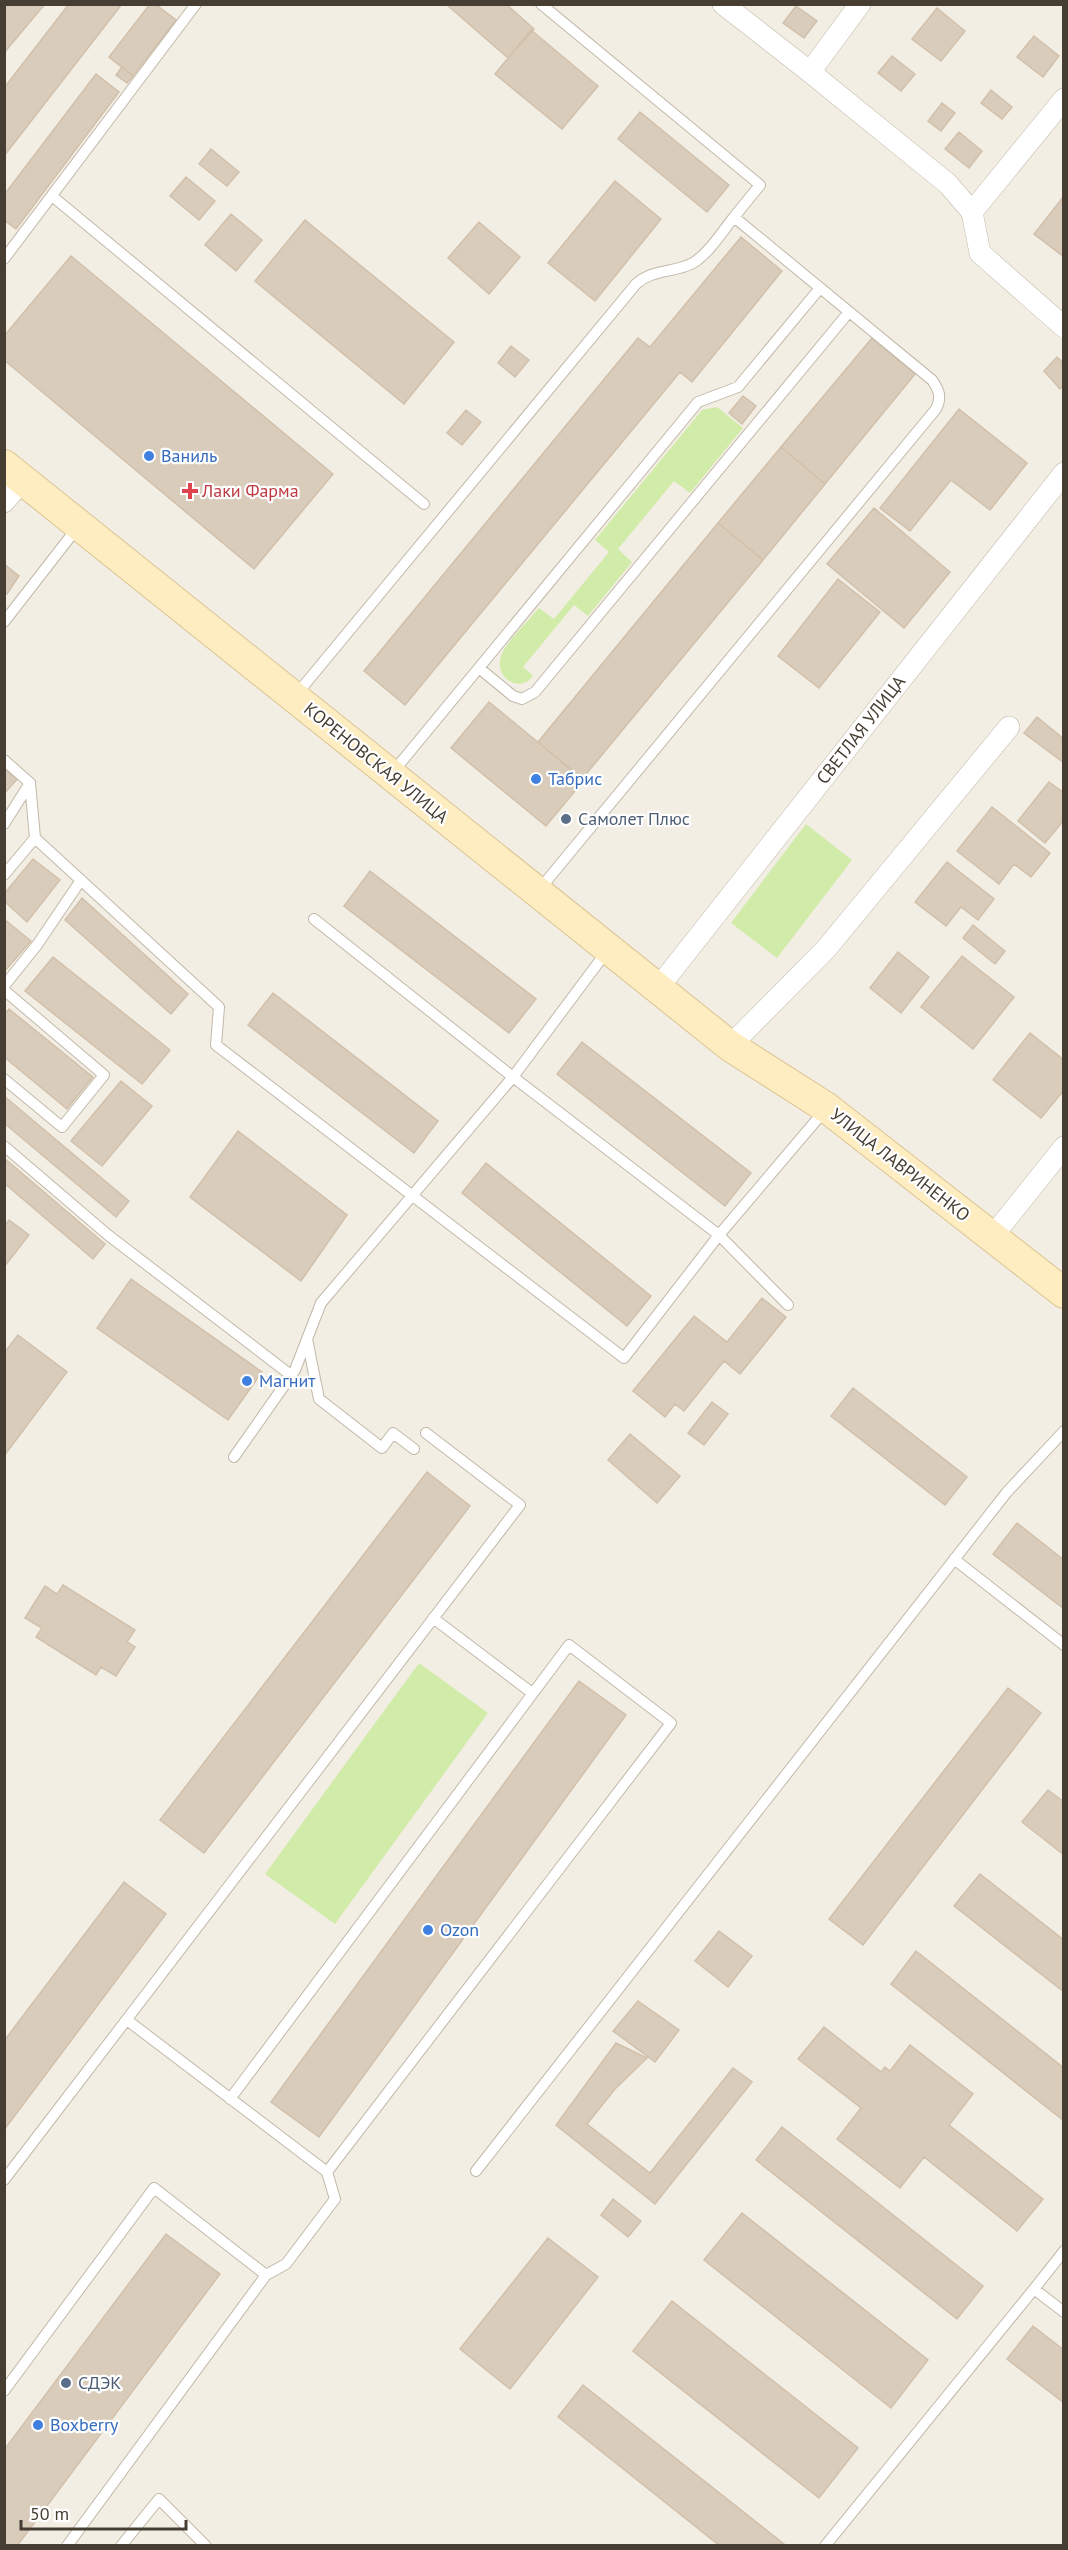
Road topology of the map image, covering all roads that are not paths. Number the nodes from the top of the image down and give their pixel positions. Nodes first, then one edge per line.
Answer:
1 (196, 4) edge
2 (541, 4) edge
3 (723, 4) edge
4 (860, 4) edge
5 (810, 72) junction
6 (1064, 99) edge
7 (52, 196) junction
8 (972, 212) junction
9 (734, 217) junction
10 (4, 259) edge
11 (820, 288) junction
12 (849, 312) junction
13 (1064, 327) edge
14 (1064, 473) edge
15 (11, 482) edge
16 (424, 504) dead end
17 (79, 525) junction
18 (4, 622) edge
19 (479, 668) junction
20 (294, 697) junction
21 (1009, 727) dead end
22 (4, 760) edge
23 (391, 775) junction
24 (30, 783) junction
25 (4, 824) edge
26 (35, 838) junction
27 (4, 875) edge
28 (81, 880) junction
29 (537, 892) junction
30 (314, 919) dead end
31 (609, 949) junction
32 (4, 988) edge
33 (658, 988) junction
34 (730, 1046) junction
35 (513, 1077) junction
36 (4, 1078) edge
37 (827, 1108) junction
38 (4, 1146) edge
39 (1062, 1153) edge
40 (412, 1195) junction
41 (719, 1235) junction
42 (992, 1236) junction
43 (1064, 1293) edge
44 (788, 1305) dead end
45 (307, 1339) junction
46 (292, 1376) junction
47 (1064, 1431) edge
48 (426, 1433) dead end
49 (414, 1449) dead end
50 (234, 1457) dead end
51 (954, 1559) junction
52 (433, 1618) junction
53 (1064, 1645) edge
54 (532, 1693) junction
55 (127, 2020) junction
56 (230, 2099) junction
57 (476, 2171) dead end
58 (327, 2172) junction
59 (4, 2180) edge
60 (1064, 2251) edge
61 (266, 2274) junction
62 (1034, 2289) junction
63 (1064, 2312) edge
64 (4, 2391) edge
65 (67, 2546) edge
66 (121, 2546) edge
67 (206, 2546) edge
68 (825, 2546) edge

1 - 7 lane
2 - 9 lane
3 - 5 street
4 - 5 street
5 - 8 street
6 - 8 street
7 - 10 lane
7 - 16 lane
8 - 13 street
9 - 11 lane
9 - 20 lane
11 - 12 lane
11 - 19 lane
12 - 19 lane
12 - 29 lane
14 - 33 street, СВЕТЛАЯ УЛИЦА
15 - 17 street, КОРЕНОВСКАЯ УЛИЦА
17 - 18 lane
17 - 20 street, КОРЕНОВСКАЯ УЛИЦА
19 - 23 lane
20 - 23 street, КОРЕНОВСКАЯ УЛИЦА
21 - 34 street
22 - 24 lane
23 - 29 street, КОРЕНОВСКАЯ УЛИЦА
24 - 25 lane
24 - 26 lane
26 - 27 lane
26 - 28 lane
28 - 32 lane
28 - 40 lane
29 - 31 street, КОРЕНОВСКАЯ УЛИЦА
30 - 35 lane
31 - 33 street, КОРЕНОВСКАЯ УЛИЦА
31 - 35 lane
32 - 36 lane
33 - 34 street, КОРЕНОВСКАЯ УЛИЦА
34 - 37 street, УЛИЦА ЛАВРИНЕНКО
35 - 40 lane
35 - 41 lane
37 - 41 lane
37 - 42 street, УЛИЦА ЛАВРИНЕНКО
38 - 46 lane
39 - 42 street
40 - 41 lane
40 - 45 lane
41 - 44 lane
42 - 43 street, УЛИЦА ЛАВРИНЕНКО
45 - 46 lane
45 - 49 lane
46 - 50 lane
47 - 51 lane
48 - 52 lane
51 - 53 lane
51 - 57 lane
52 - 54 lane
52 - 55 lane
54 - 56 lane
54 - 58 lane
55 - 56 lane
55 - 59 lane
56 - 58 lane
58 - 61 lane
60 - 62 lane
61 - 64 lane
61 - 65 lane
62 - 63 lane
62 - 68 lane
66 - 67 lane

